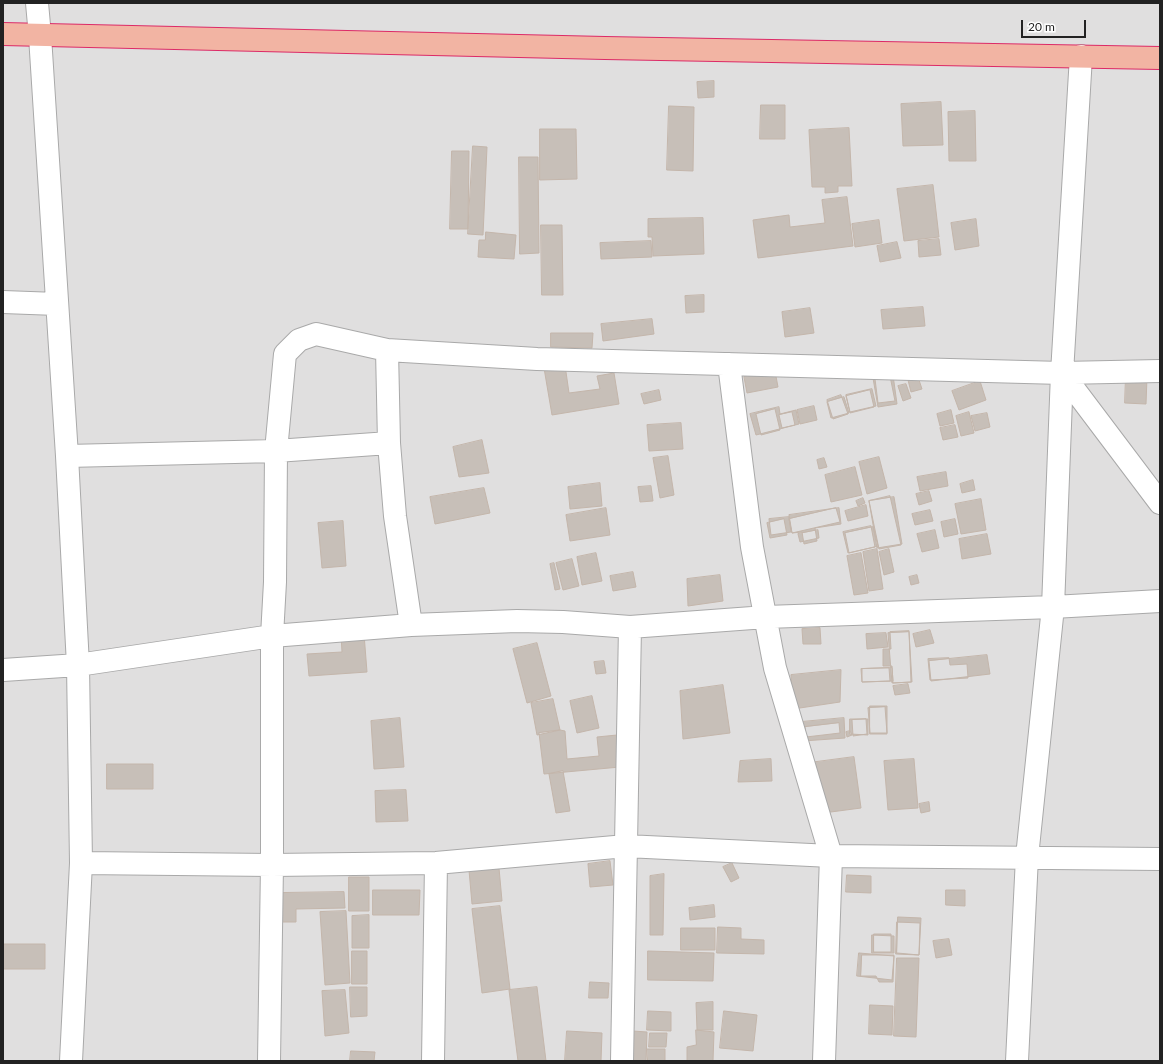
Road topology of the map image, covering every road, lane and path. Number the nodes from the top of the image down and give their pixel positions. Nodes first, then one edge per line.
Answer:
1 (37, 3) edge
2 (3, 34) edge
3 (40, 36) junction
4 (1081, 56) junction
5 (1160, 58) edge
6 (3, 302) edge
7 (57, 304) junction
8 (387, 350) junction
9 (729, 364) junction
10 (1160, 371) edge
11 (1062, 373) junction
12 (389, 443) junction
13 (276, 451) junction
14 (67, 456) junction
15 (1160, 503) edge
16 (1160, 601) edge
17 (1053, 607) junction
18 (766, 617) junction
19 (411, 625) junction
20 (630, 627) junction
21 (272, 636) junction
22 (78, 666) junction
23 (3, 670) edge
24 (626, 846) junction
25 (831, 856) junction
26 (1027, 857) junction
27 (1160, 859) edge
28 (81, 863) junction
29 (436, 863) junction
30 (272, 865) junction
31 (71, 1061) edge
32 (269, 1061) edge
33 (433, 1061) edge
34 (622, 1061) edge
35 (824, 1061) edge
36 (1017, 1061) edge

1 - 3 street
2 - 3 highway
3 - 4 highway
3 - 7 street
4 - 5 highway
4 - 11 street
6 - 7 street
7 - 14 street
8 - 9 street
8 - 12 street
8 - 13 street
9 - 11 street
9 - 18 street
10 - 11 street
11 - 15 street
11 - 17 street
12 - 13 street
12 - 19 street
13 - 14 street
13 - 21 street
14 - 22 street
16 - 17 street
17 - 18 street
17 - 26 street
18 - 20 street
18 - 25 street
19 - 20 street
19 - 21 street
20 - 24 street
21 - 22 street
21 - 30 street
22 - 23 street
22 - 28 street
24 - 25 street
24 - 29 street
24 - 34 street
25 - 26 street
25 - 35 street
26 - 27 street
26 - 36 street
28 - 30 street
28 - 31 street
29 - 30 street
29 - 33 street
30 - 32 street

